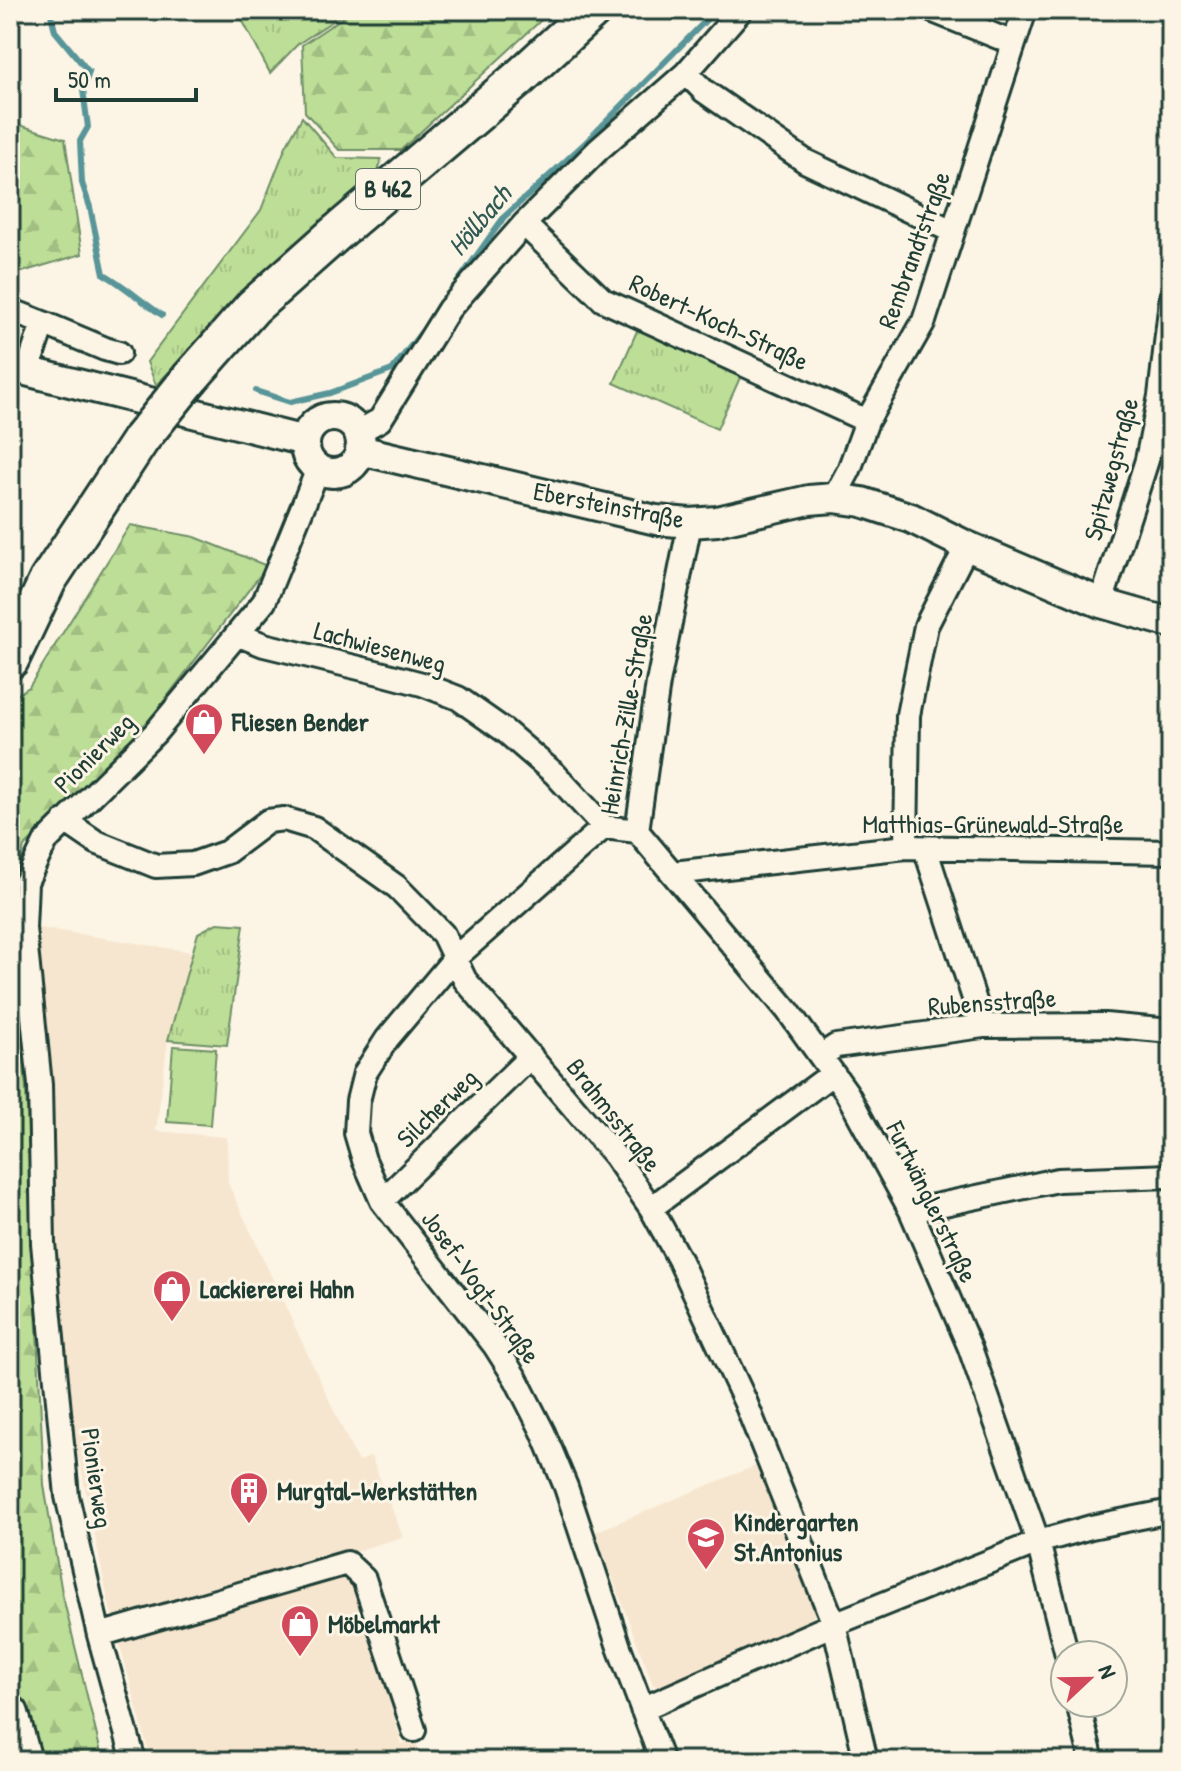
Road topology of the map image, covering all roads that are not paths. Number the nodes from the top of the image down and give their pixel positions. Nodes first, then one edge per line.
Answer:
1 (593, 10) edge
2 (741, 10) edge
3 (931, 10) edge
4 (1025, 10) edge
5 (1013, 43) junction
6 (686, 73) junction
7 (524, 224) junction
8 (952, 231) junction
9 (1171, 300) edge
10 (10, 310) edge
11 (43, 323) junction
12 (119, 353) dead end
13 (18, 370) edge
14 (867, 421) junction
15 (305, 441) junction
16 (359, 441) junction
17 (318, 469) junction
18 (834, 498) junction
19 (690, 523) junction
20 (967, 546) junction
21 (1101, 603) junction
22 (1171, 623) edge
23 (239, 635) junction
24 (10, 660) edge
25 (65, 821) junction
26 (604, 827) junction
27 (637, 831) junction
28 (916, 848) junction
29 (1171, 852) edge
30 (673, 873) junction
31 (455, 958) junction
32 (983, 1026) junction
33 (1171, 1031) edge
34 (531, 1056) junction
35 (826, 1065) junction
36 (1171, 1176) edge
37 (382, 1201) junction
38 (651, 1208) junction
39 (911, 1211) junction
40 (1171, 1511) edge
41 (1038, 1542) junction
42 (834, 1624) junction
43 (99, 1635) junction
44 (1063, 1639) edge
45 (642, 1709) junction
46 (10, 1714) edge
47 (1082, 1719) edge
48 (414, 1730) dead end
49 (23, 1761) edge
50 (134, 1761) edge
51 (662, 1761) edge
52 (866, 1761) edge
53 (1092, 1761) edge

1 - 24 main road, B 462, bridge
2 - 6 street
3 - 5 street
4 - 5 street, Rembrandtstraße
5 - 8 street, Rembrandtstraße
6 - 7 street
6 - 8 street
7 - 14 street, Robert-Koch-Straße
7 - 16 street
8 - 14 street, Rembrandtstraße
9 - 21 street, Spitzwegstraße
10 - 11 street
11 - 12 street
11 - 13 street
13 - 15 street
14 - 18 street, Rembrandtstraße
15 - 16 street, Ebersteinstraße
15 - 17 street
16 - 17 street
16 - 19 street, Ebersteinstraße
17 - 23 street, Pionierweg
18 - 19 street, Ebersteinstraße
18 - 20 street, Ebersteinstraße
19 - 27 street, Heinrich-Zille-Straße
20 - 21 street, Ebersteinstraße
20 - 28 street
21 - 22 street, Ebersteinstraße
23 - 25 street, Pionierweg
23 - 26 street, Lachwiesenweg
25 - 31 street, Brahmsstraße
25 - 43 street, Pionierweg
26 - 27 street, Heinrich-Zille-Straße
26 - 31 street, Heinrich-Zille-Straße
27 - 30 street, Furtwänglerstraße
28 - 29 street, Matthias-Grünewald-Straße
28 - 30 street, Matthias-Grünewald-Straße
28 - 32 street
30 - 35 street, Furtwänglerstraße
31 - 34 street, Brahmsstraße
31 - 37 street, Josef-Vogt-Straße
32 - 33 street, Rubensstraße
32 - 35 street, Rubensstraße
34 - 37 street, Silcherweg
34 - 38 street, Brahmsstraße
35 - 38 street, Rubensstraße
35 - 39 street, Furtwänglerstraße
36 - 39 street
37 - 45 street, Josef-Vogt-Straße
38 - 42 street, Brahmsstraße
39 - 41 street, Furtwänglerstraße
40 - 41 street
41 - 42 street
41 - 44 street, Furtwänglerstraße
42 - 45 street
42 - 52 street, Brahmsstraße
43 - 48 street
43 - 50 street, Pionierweg
45 - 51 street, Josef-Vogt-Straße
46 - 49 main road
47 - 53 street

